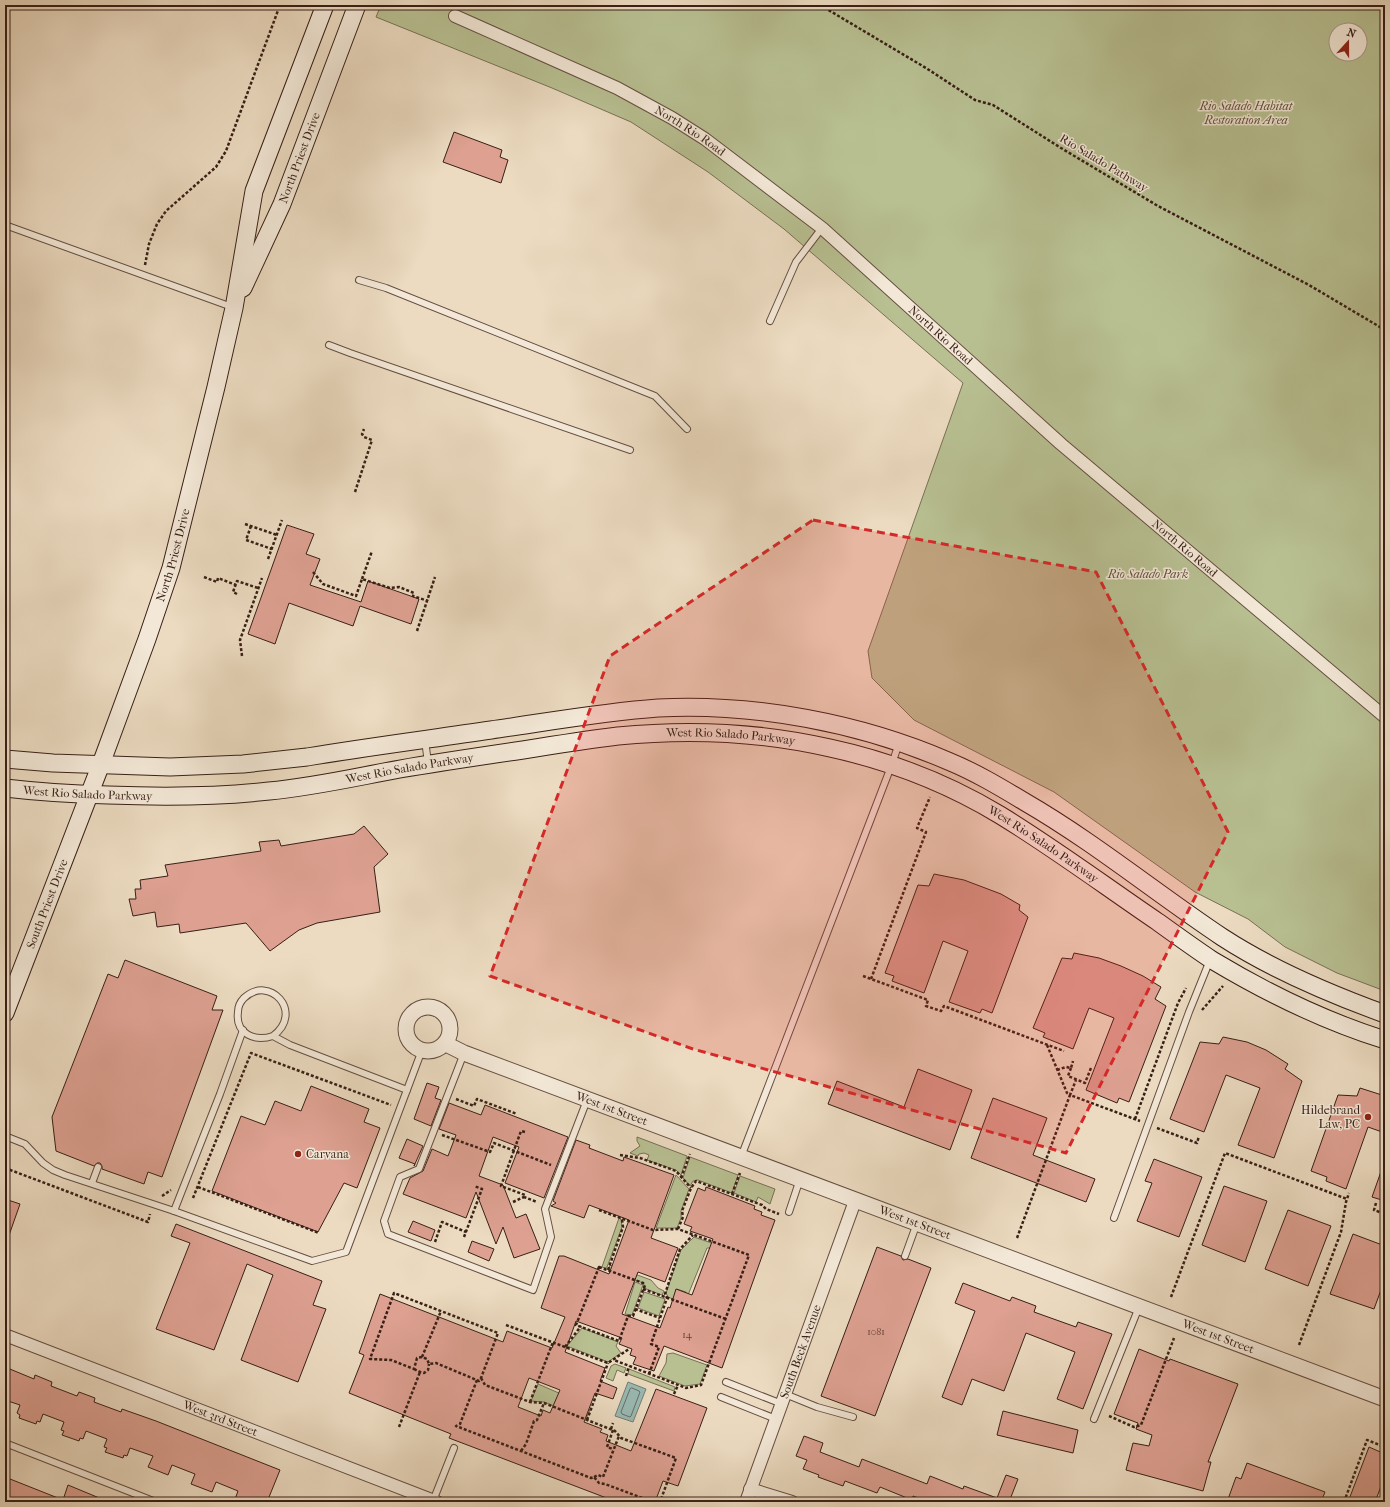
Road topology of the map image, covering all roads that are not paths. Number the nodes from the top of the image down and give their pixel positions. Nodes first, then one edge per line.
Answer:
1 (325, 5) edge
2 (357, 5) edge
3 (455, 16) dead end
4 (5, 225) edge
5 (822, 228) junction
6 (359, 280) dead end
7 (234, 308) junction
8 (770, 321) dead end
9 (329, 345) dead end
10 (686, 429) dead end
11 (630, 450) dead end
12 (1385, 717) edge
13 (425, 740) junction
14 (899, 742) junction
15 (5, 759) edge
16 (101, 764) junction
17 (429, 764) junction
18 (892, 764) junction
19 (5, 788) edge
20 (89, 794) junction
21 (1224, 938) junction
22 (1211, 959) junction
23 (5, 1013) edge
24 (1385, 1014) edge
25 (243, 1030) junction
26 (273, 1036) junction
27 (1385, 1040) edge
28 (446, 1044) junction
29 (422, 1050) junction
30 (464, 1053) junction
31 (407, 1090) junction
32 (587, 1099) junction
33 (5, 1136) edge
34 (741, 1157) junction
35 (98, 1167) dead end
36 (800, 1179) junction
37 (92, 1183) junction
38 (855, 1201) junction
39 (174, 1211) junction
40 (789, 1212) dead end
41 (1114, 1218) dead end
42 (917, 1223) junction
43 (905, 1256) dead end
44 (1139, 1307) junction
45 (5, 1335) edge
46 (726, 1382) dead end
47 (721, 1397) dead end
48 (783, 1399) junction
49 (1385, 1400) edge
50 (853, 1417) dead end
51 (776, 1419) junction
52 (1094, 1419) dead end
53 (5, 1443) edge
54 (454, 1448) dead end
55 (750, 1489) junction
56 (435, 1501) edge
57 (156, 1502) edge
58 (746, 1502) edge
59 (792, 1502) edge

1 - 7 main road, North Priest Drive
2 - 7 main road, North Priest Drive
3 - 5 street, North Rio Road
4 - 7 lane
5 - 8 lane
5 - 12 street, North Rio Road
6 - 10 lane
7 - 16 main road, North Priest Drive
9 - 11 lane
13 - 14 main road, West Rio Salado Parkway
13 - 16 main road, West Rio Salado Parkway
13 - 17 lane
14 - 18 lane
14 - 21 main road, West Rio Salado Parkway
15 - 16 main road, West Rio Salado Parkway
16 - 20 main road, North Priest Drive
17 - 18 main road, West Rio Salado Parkway
17 - 20 main road, West Rio Salado Parkway
18 - 22 main road, West Rio Salado Parkway
18 - 34 lane
19 - 20 main road, West Rio Salado Parkway
20 - 23 main road, South Priest Drive
21 - 22 main road
21 - 24 main road, West Rio Salado Parkway
22 - 27 main road, West Rio Salado Parkway
22 - 41 lane
25 - 26 lane
25 - 26 lane
25 - 39 lane
26 - 31 lane
28 - 29 street
28 - 29 street
28 - 30 street, West 1st Street
29 - 31 lane
30 - 32 street, West 1st Street
30 - 32 lane
31 - 39 lane
32 - 34 street, West 1st Street
33 - 37 lane
34 - 36 street, West 1st Street
35 - 37 lane
36 - 38 street, West 1st Street
36 - 40 lane
37 - 39 lane
38 - 42 street, West 1st Street
38 - 48 street, South Beck Avenue
42 - 43 lane
42 - 44 street, West 1st Street
44 - 49 street, West 1st Street
44 - 52 lane
45 - 56 street, West 3rd Street
46 - 48 lane
47 - 51 lane
48 - 50 lane
48 - 51 street, South Beck Avenue
51 - 55 street, South Beck Avenue
53 - 57 lane
54 - 56 lane
55 - 58 street, South Beck Avenue
55 - 59 street

